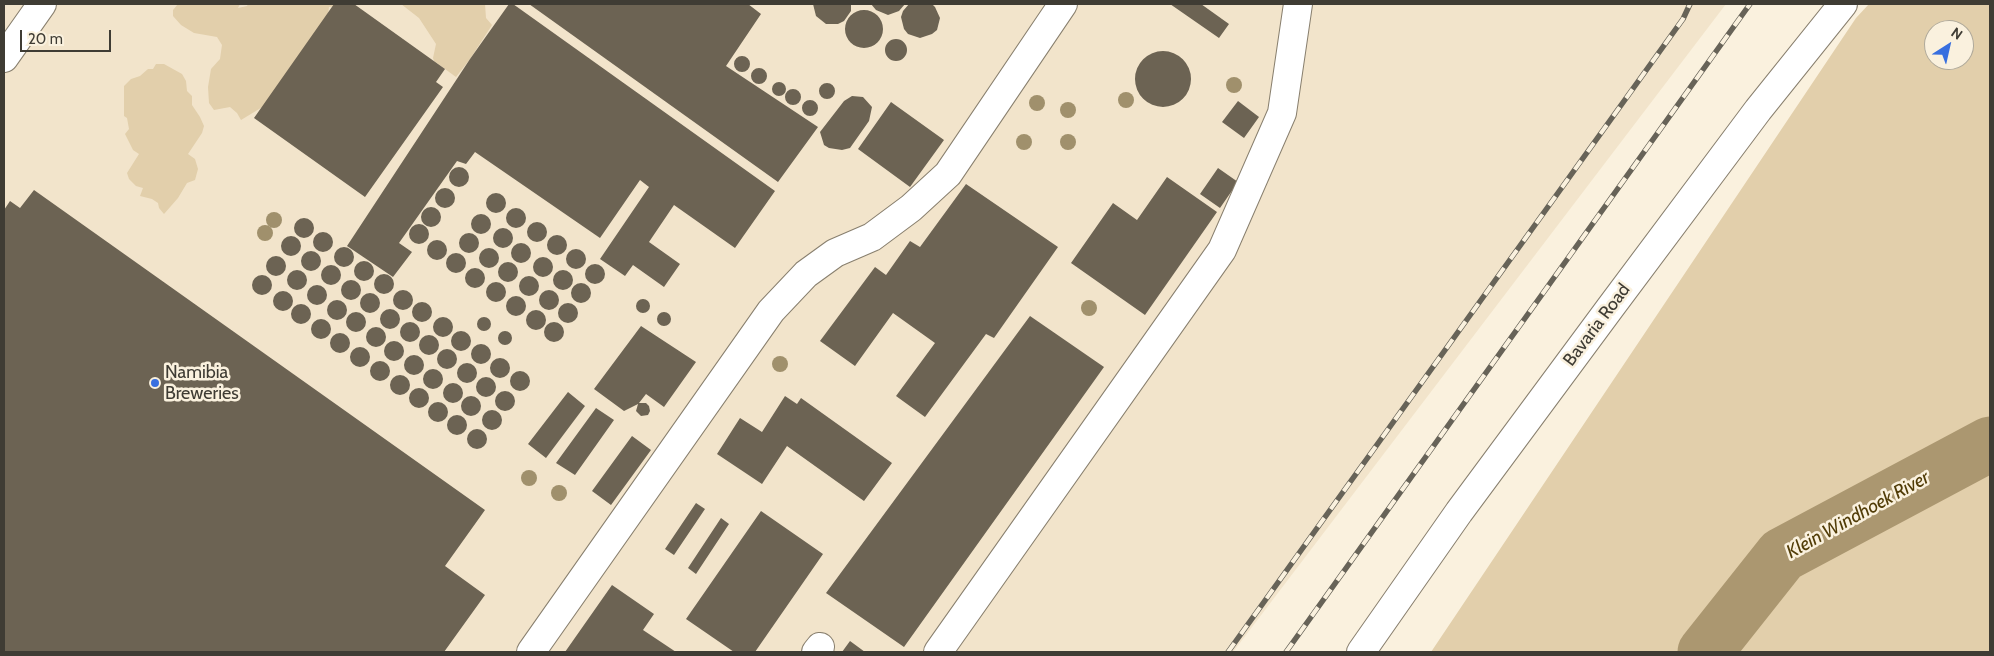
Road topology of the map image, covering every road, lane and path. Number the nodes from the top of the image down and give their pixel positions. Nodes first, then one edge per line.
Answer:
1 (42, 4) edge
2 (1064, 4) edge
3 (1298, 4) edge
4 (1843, 4) edge
5 (4, 58) edge
6 (531, 652) edge
7 (938, 652) edge
8 (1361, 652) edge

1 - 5 street
2 - 6 street
3 - 7 street
4 - 8 street, Bavaria Road

